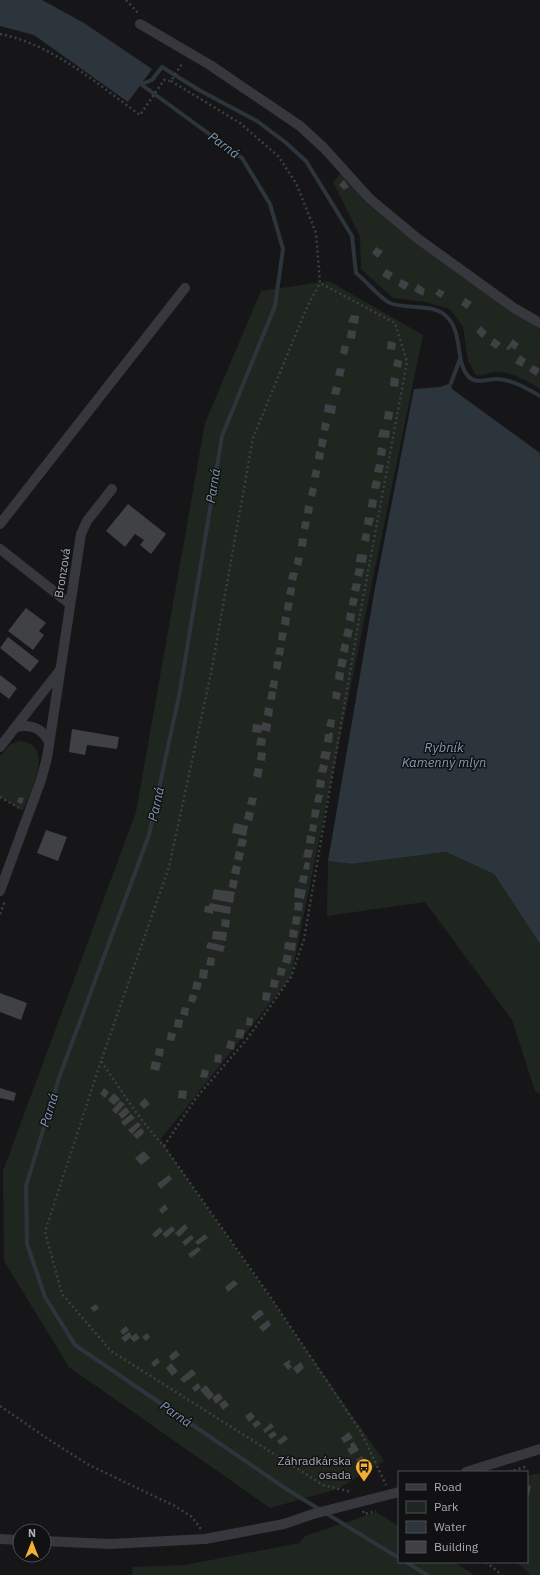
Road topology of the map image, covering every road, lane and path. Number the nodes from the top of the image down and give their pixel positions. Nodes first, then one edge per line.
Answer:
1 (126, 0) edge
2 (140, 24) joint
3 (0, 34) edge
4 (190, 52) junction
5 (171, 81) junction
6 (320, 283) junction
7 (184, 288) dead end
8 (540, 323) edge
9 (112, 490) dead end
10 (0, 524) edge
11 (0, 549) edge
12 (70, 604) junction
13 (60, 669) junction
14 (16, 728) junction
15 (49, 742) junction
16 (0, 747) edge
17 (0, 797) edge
18 (23, 811) dead end
19 (0, 891) edge
20 (101, 1061) junction
21 (164, 1146) junction
22 (0, 1406) edge
23 (540, 1448) edge
24 (534, 1464) dead end
25 (469, 1471) edge
26 (512, 1471) edge
27 (395, 1493) edge
28 (360, 1502) junction
29 (0, 1539) edge
30 (205, 1539) junction
31 (12, 1540) edge
32 (52, 1541) edge
33 (487, 1563) edge
34 (502, 1575) edge

1 - 2 path
2 - 4 street
3 - 5 path
4 - 5 path
4 - 8 street
5 - 6 path
6 - 20 path
6 - 21 path
7 - 10 street
9 - 12 street, Bronzová
11 - 12 street
12 - 13 street, Bronzová
13 - 14 street, Bronzová
13 - 15 street, Bronzová
14 - 15 street
14 - 16 street, Bronzová
15 - 19 street, Bronzová
17 - 18 path
20 - 21 path
20 - 28 path
21 - 27 path
22 - 30 path
23 - 25 street
24 - 26 path
27 - 28 street
28 - 30 street
29 - 31 street
30 - 32 street
33 - 34 path

